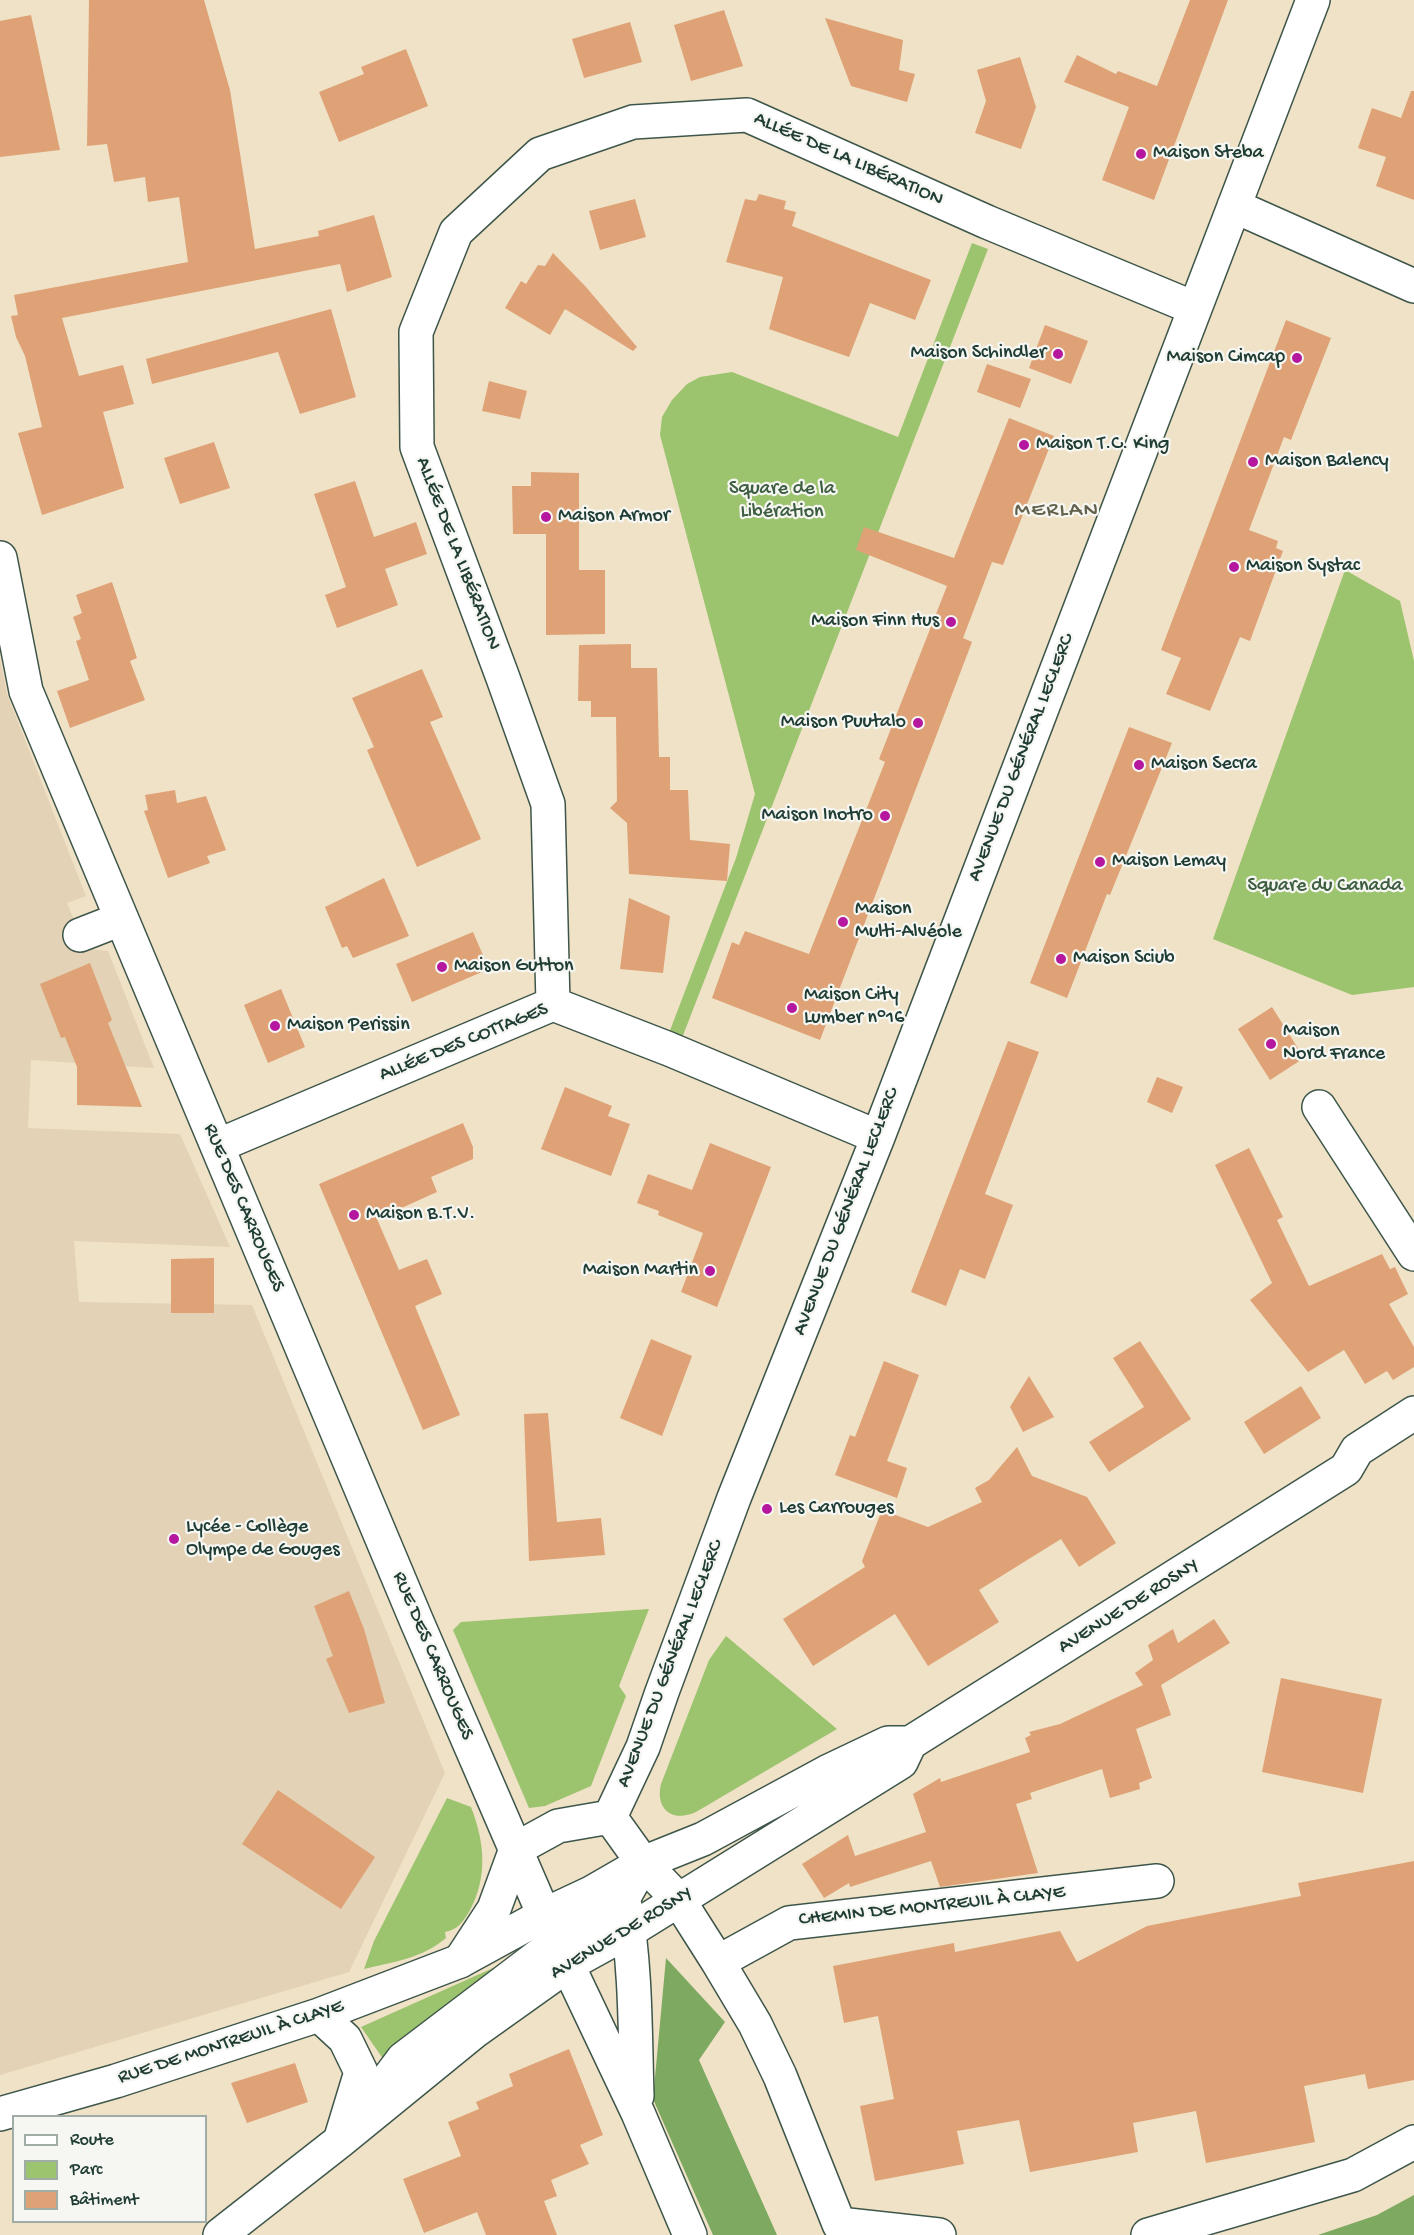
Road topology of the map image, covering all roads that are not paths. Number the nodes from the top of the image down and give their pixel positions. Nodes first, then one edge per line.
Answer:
1 (1313, 0) edge
2 (1234, 206) junction
3 (1414, 286) edge
4 (1194, 308) junction
5 (0, 558) edge
6 (121, 919) junction
7 (80, 935) dead end
8 (554, 1004) junction
9 (1318, 1107) dead end
10 (878, 1137) junction
11 (217, 1146) junction
12 (1414, 1254) edge
13 (1414, 1413) edge
14 (1414, 1440) edge
15 (1346, 1469) junction
16 (910, 1743) junction
17 (610, 1817) junction
18 (516, 1849) junction
19 (643, 1863) junction
20 (1157, 1881) dead end
21 (591, 1893) junction
22 (623, 1899) junction
23 (678, 1899) junction
24 (629, 1931) junction
25 (557, 1940) junction
26 (460, 1961) junction
27 (717, 1962) junction
28 (319, 2015) junction
29 (638, 2113) junction
30 (0, 2114) edge
31 (340, 2141) junction
32 (1414, 2142) edge
33 (220, 2235) edge
34 (690, 2235) edge
35 (939, 2235) edge
36 (1148, 2235) edge

1 - 2 street, AVENUE DU GÉNÉRAL LECLERC
2 - 3 street
2 - 4 street, AVENUE DU GÉNÉRAL LECLERC
4 - 8 street, ALLÉE DE LA LIBÉRATION
4 - 10 street, AVENUE DU GÉNÉRAL LECLERC
5 - 6 street, RUE DES CARROUGES
6 - 7 street
6 - 11 street, RUE DES CARROUGES
8 - 10 street, ALLÉE DES COTTAGES
8 - 11 street, ALLÉE DES COTTAGES
9 - 12 street
10 - 17 street, AVENUE DU GÉNÉRAL LECLERC
11 - 18 street, RUE DES CARROUGES
13 - 15 street, AVENUE DE ROSNY
14 - 15 street, AVENUE DE ROSNY
15 - 16 street, AVENUE DE ROSNY
16 - 19 street, AVENUE DE ROSNY
16 - 23 street, AVENUE DE ROSNY
17 - 18 street
17 - 19 street
18 - 25 street, RUE DES CARROUGES
18 - 26 street
19 - 21 street, AVENUE DE ROSNY
19 - 22 street, AVENUE DE ROSNY
19 - 23 street
20 - 27 street, CHEMIN DE MONTREUIL À CLAYE
21 - 22 street
21 - 25 street, AVENUE DE ROSNY
22 - 24 street
22 - 25 street, AVENUE DE ROSNY
23 - 24 street, AVENUE DE ROSNY
23 - 27 street
24 - 25 street, AVENUE DE ROSNY
24 - 29 street
25 - 26 street, RUE DE MONTREUIL À CLAYE
25 - 29 street, RUE DES CARROUGES
25 - 31 street, AVENUE DE ROSNY
26 - 28 street, RUE DE MONTREUIL À CLAYE
27 - 35 street
28 - 30 street, RUE DE MONTREUIL À CLAYE
28 - 31 street
29 - 34 street, RUE DES CARROUGES
31 - 33 street, AVENUE DE ROSNY
32 - 36 street

